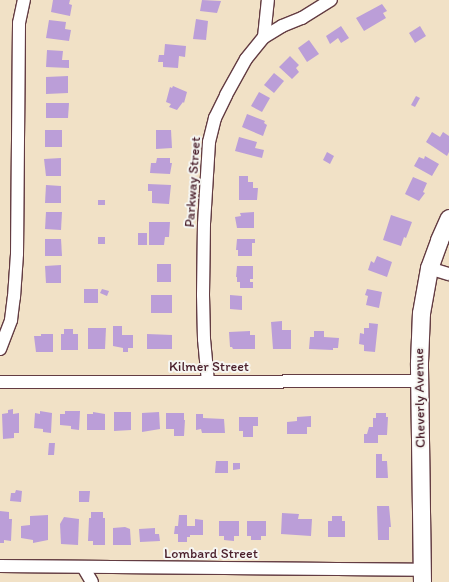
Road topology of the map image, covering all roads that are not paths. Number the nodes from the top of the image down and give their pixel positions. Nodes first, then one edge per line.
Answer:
1 (24, 0) edge
2 (268, 0) edge
3 (331, 0) edge
4 (264, 37) junction
5 (449, 218) edge
6 (429, 268) junction
7 (449, 274) edge
8 (0, 349) edge
9 (419, 381) junction
10 (0, 382) edge
11 (208, 382) junction
12 (0, 566) edge
13 (82, 567) junction
14 (422, 576) edge
15 (92, 582) edge

1 - 8 street
2 - 4 street
3 - 4 street
4 - 11 street, Parkway Street
5 - 6 street, Cheverly Avenue
6 - 7 street
6 - 9 street, Cheverly Avenue
9 - 11 street, Kilmer Street
9 - 14 street, Cheverly Avenue
10 - 11 street, Kilmer Street
12 - 13 street, Lombard Street
13 - 14 street, Lombard Street
13 - 15 street

